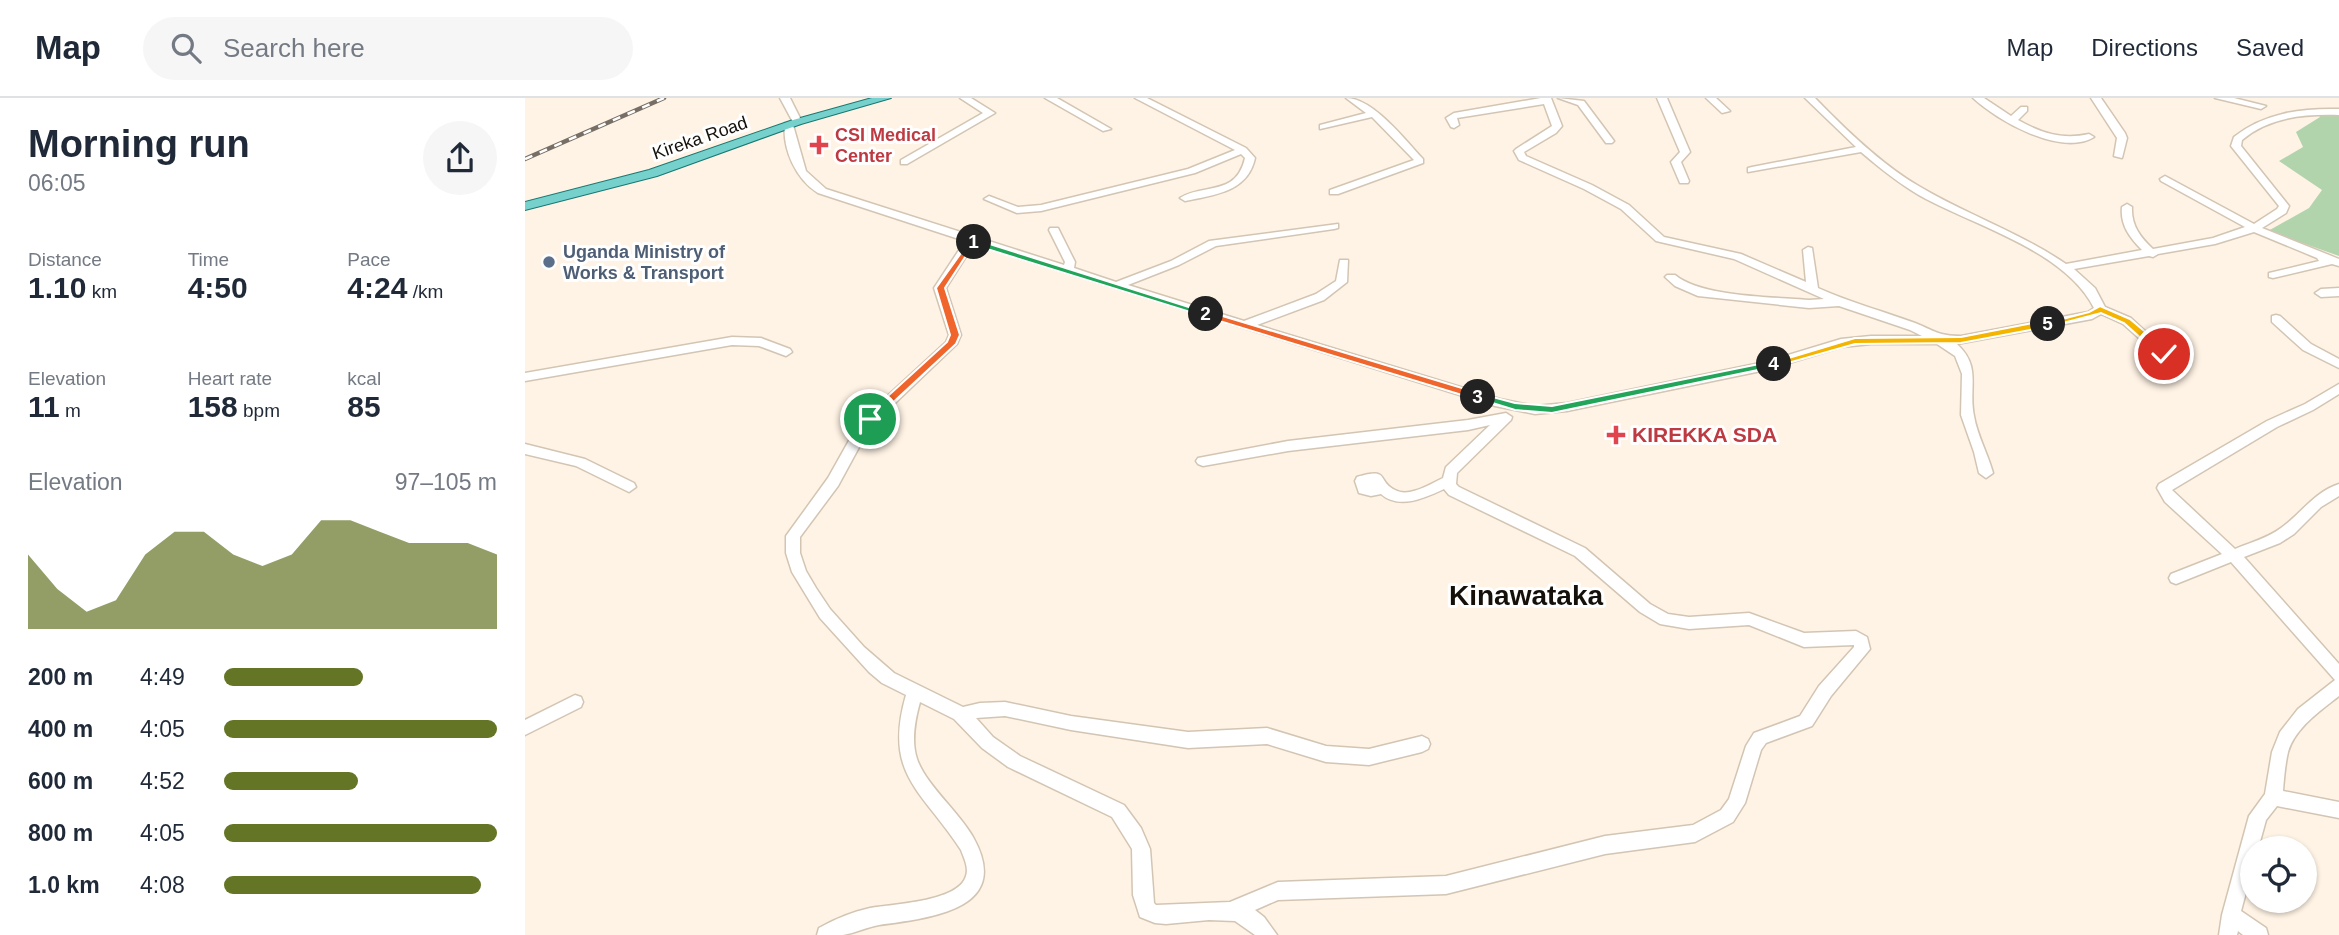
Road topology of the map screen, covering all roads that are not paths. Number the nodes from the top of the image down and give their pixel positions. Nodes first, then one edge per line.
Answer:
1 (785, 98) edge
2 (885, 98) edge
3 (965, 98) edge
4 (1050, 98) edge
5 (1140, 98) edge
6 (1351, 98) edge
7 (1563, 98) edge
8 (1662, 98) edge
9 (1711, 98) edge
10 (1810, 98) edge
11 (1978, 98) edge
12 (2096, 98) edge
13 (2214, 98) edge
14 (2252, 98) edge
15 (2306, 98) edge
16 (1547, 100) edge
17 (2261, 106) junction
18 (2024, 109) dead end
19 (1725, 111) dead end
20 (2315, 111) junction
21 (2339, 112) edge
22 (1374, 114) junction
23 (2279, 118) junction
24 (2013, 119) junction
25 (793, 124) junction
26 (1454, 125) dead end
27 (1323, 127) dead end
28 (1106, 129) dead end
29 (2089, 137) dead end
30 (1609, 141) dead end
31 (1865, 148) junction
32 (1243, 150) junction
33 (2119, 156) dead end
34 (904, 162) dead end
35 (1752, 170) dead end
36 (2165, 178) dead end
37 (1684, 181) dead end
38 (1334, 192) dead end
39 (1185, 198) dead end
40 (989, 199) dead end
41 (525, 206) edge
42 (2127, 207) dead end
43 (1334, 226) dead end
44 (2254, 228) junction
45 (1054, 230) dead end
46 (971, 241) junction
47 (1808, 250) dead end
48 (2153, 254) junction
49 (2321, 257) junction
50 (1344, 262) dead end
51 (2339, 263) edge
52 (2066, 267) junction
53 (1068, 270) junction
54 (2273, 275) dead end
55 (1671, 277) dead end
56 (1115, 286) junction
57 (1812, 288) junction
58 (2339, 292) edge
59 (2321, 293) dead end
60 (1840, 302) junction
61 (2100, 309) junction
62 (2276, 319) dead end
63 (1244, 325) junction
64 (1944, 341) junction
65 (786, 352) dead end
66 (2164, 354) dead end
67 (2339, 364) edge
68 (525, 377) edge
69 (2339, 388) edge
70 (1535, 410) junction
71 (1505, 418) junction
72 (525, 449) edge
73 (1203, 461) dead end
74 (1986, 473) dead end
75 (1449, 481) junction
76 (629, 487) dead end
77 (1383, 488) dead end
78 (2339, 489) edge
79 (2233, 555) junction
80 (2176, 578) dead end
81 (2339, 675) edge
82 (2339, 686) edge
83 (915, 694) junction
84 (575, 702) dead end
85 (962, 715) junction
86 (525, 728) edge
87 (1422, 744) dead end
88 (2273, 797) junction
89 (2339, 810) edge
90 (1233, 910) junction
91 (2231, 915) junction
92 (825, 935) edge
93 (1268, 935) edge
94 (2228, 935) edge
95 (2259, 935) edge

1 - 25 street
2 - 25 main road, Kireka Road
3 - 34 street
4 - 28 street
5 - 32 street
6 - 22 street
7 - 30 street
8 - 37 street
9 - 19 street
10 - 31 street
11 - 24 street
12 - 33 street
13 - 17 street
14 - 17 street
15 - 20 street
16 - 26 street
16 - 57 street
17 - 23 street
18 - 24 street
20 - 21 street
20 - 23 street
22 - 27 street
22 - 38 street
23 - 44 street
24 - 29 street
25 - 41 main road, Kireka Road
25 - 46 street
31 - 35 street
31 - 52 street
32 - 39 street
32 - 40 street
36 - 44 street
42 - 48 street
43 - 56 street
44 - 48 street
44 - 49 street
45 - 53 street
46 - 53 street
46 - 83 street
47 - 57 street
48 - 52 street
49 - 51 street
49 - 54 street
50 - 63 street
52 - 61 street
53 - 56 street
55 - 60 street
56 - 63 street
57 - 60 street
58 - 59 street
60 - 64 street
61 - 64 street
61 - 66 street
62 - 67 street
63 - 70 street
64 - 70 street
64 - 74 street
65 - 68 street
69 - 79 street
70 - 71 street
71 - 73 street
71 - 75 street
72 - 76 street
75 - 77 street
75 - 90 street
78 - 79 street
79 - 80 street
79 - 81 street
82 - 88 street
83 - 85 street
83 - 92 street
84 - 86 street
85 - 87 street
85 - 90 street
88 - 89 street
88 - 91 street
90 - 93 street
91 - 94 street
91 - 95 street

